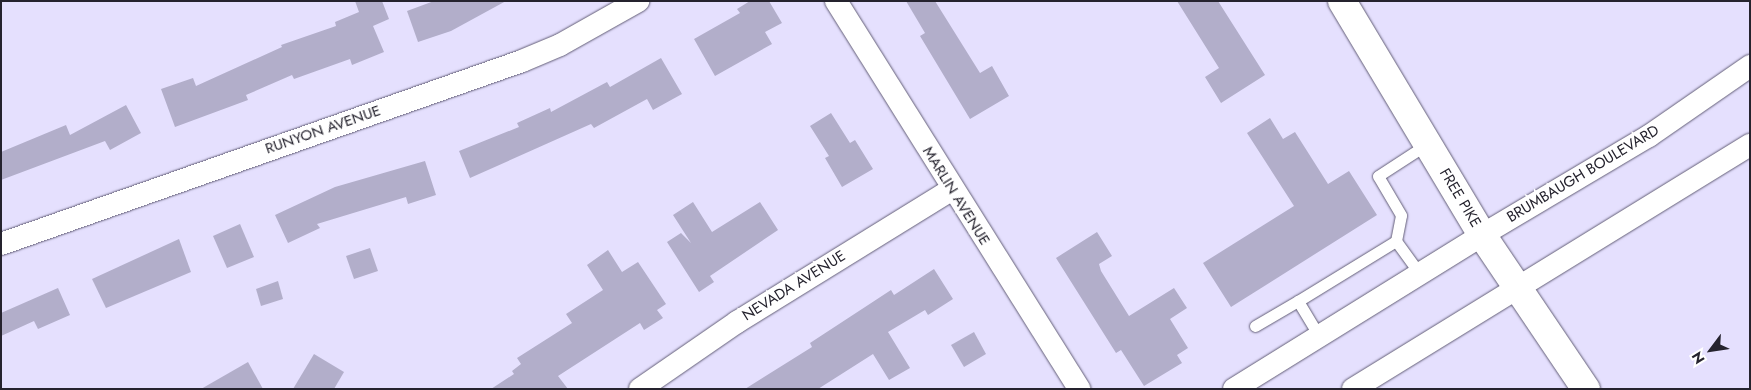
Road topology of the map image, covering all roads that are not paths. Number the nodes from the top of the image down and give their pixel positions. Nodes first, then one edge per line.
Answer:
1 (638, 1) edge
2 (836, 1) edge
3 (1342, 1) edge
4 (1750, 66) edge
5 (1427, 144) junction
6 (1750, 145) edge
7 (952, 189) junction
8 (1482, 235) junction
9 (1396, 241) junction
10 (1, 244) edge
11 (1420, 274) junction
12 (1517, 286) junction
13 (1298, 301) junction
14 (1255, 326) dead end
15 (1319, 336) junction
16 (640, 389) edge
17 (1078, 389) edge
18 (1234, 389) edge
19 (1353, 389) edge
20 (1586, 389) edge

1 - 10 street, RUNYON AVENUE
2 - 7 street, MARLIN AVENUE
3 - 5 main road, FREE PIKE
4 - 8 street, BRUMBAUGH BOULEVARD
5 - 8 main road, FREE PIKE
5 - 9 lane
6 - 12 street
7 - 16 street, NEVADA AVENUE
7 - 17 street, MARLIN AVENUE
8 - 11 street, BRUMBAUGH BOULEVARD
8 - 12 main road, FREE PIKE
9 - 11 lane
9 - 13 lane
11 - 15 street, BRUMBAUGH BOULEVARD
12 - 19 street
12 - 20 main road, FREE PIKE
13 - 14 lane
13 - 15 lane
15 - 18 street, BRUMBAUGH BOULEVARD

